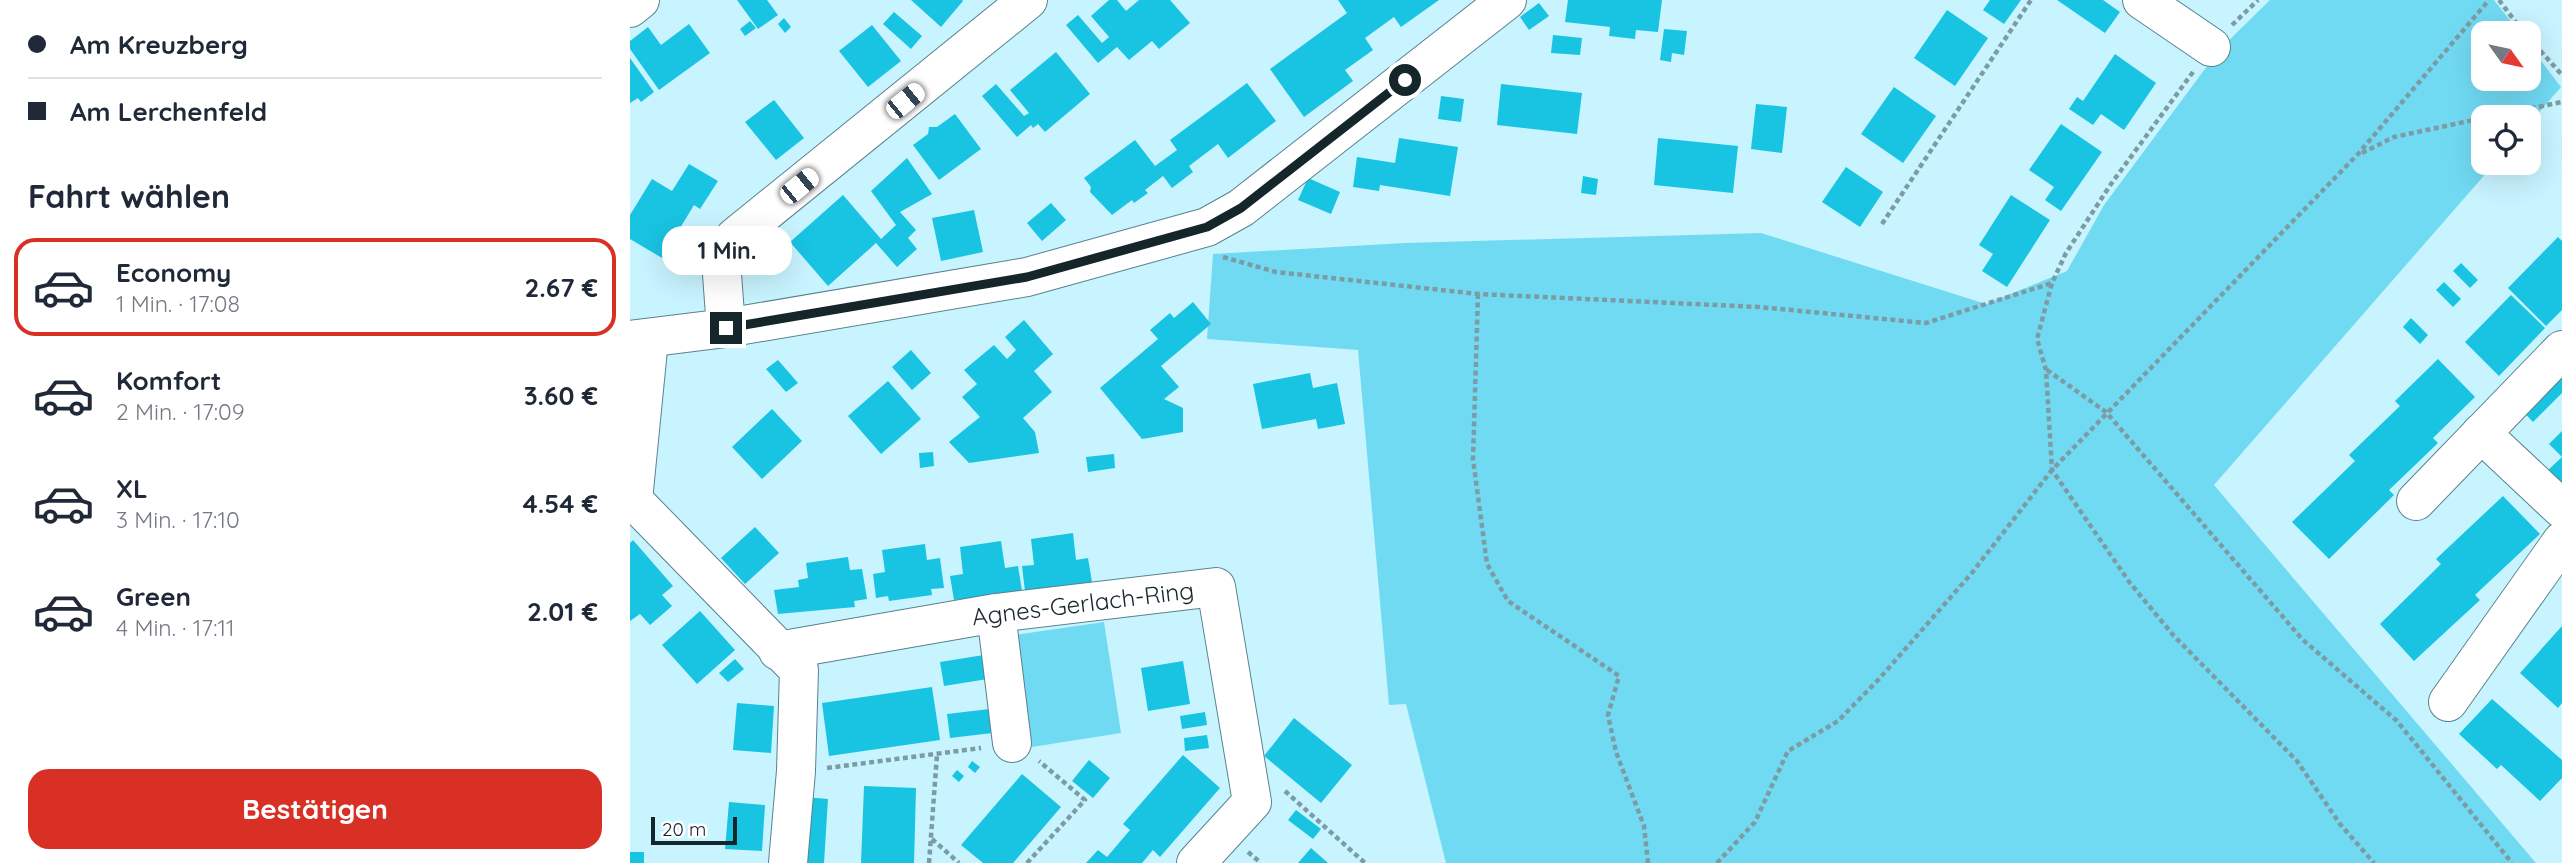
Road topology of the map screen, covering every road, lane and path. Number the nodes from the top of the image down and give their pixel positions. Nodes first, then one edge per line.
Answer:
1 (640, 0) edge
2 (1028, 0) edge
3 (1507, 0) edge
4 (2031, 0) edge
5 (2143, 0) edge
6 (2489, 0) edge
7 (2499, 0) edge
8 (630, 9) edge
9 (2515, 21) edge
10 (2211, 47) joint
11 (2541, 51) edge
12 (2562, 75) edge
13 (2562, 102) edge
14 (2541, 106) edge
15 (2471, 121) edge
16 (2358, 154) junction
17 (1882, 224) dead end
18 (1210, 254) dead end
19 (2052, 283) junction
20 (1478, 294) junction
21 (726, 328) junction
22 (640, 340) edge
23 (2562, 350) edge
24 (2046, 370) junction
25 (2106, 412) junction
26 (2482, 433) junction
27 (2052, 470) junction
28 (2416, 501) dead end
29 (631, 502) edge
30 (2562, 509) edge
31 (2562, 541) edge
32 (996, 613) junction
33 (778, 651) junction
34 (2448, 702) dead end
35 (1024, 751) joint
36 (1245, 755) junction
37 (796, 771) junction
38 (931, 838) junction
39 (788, 863) edge
40 (929, 863) edge
41 (959, 863) edge
42 (1027, 863) edge
43 (1196, 863) edge
44 (1365, 863) edge
45 (1648, 863) edge
46 (1717, 863) edge
47 (2374, 863) edge
48 (2512, 863) edge

1 - 8 street
2 - 21 street
3 - 21 street
4 - 17 path
5 - 10 street
6 - 16 path
7 - 9 path
10 - 19 path
11 - 12 path
13 - 14 path
15 - 16 path
16 - 25 path
18 - 20 path
19 - 20 path
19 - 24 path
20 - 45 path
21 - 22 street
22 - 29 street
23 - 26 street
24 - 25 path
24 - 27 path
25 - 27 path
25 - 48 path
26 - 28 street
26 - 30 street
27 - 46 path
27 - 47 path
29 - 33 street
31 - 34 street
32 - 33 street, Agnes-Gerlach-Ring
32 - 35 street
32 - 36 street, Agnes-Gerlach-Ring
33 - 37 street
35 - 42 path
36 - 43 street, Agnes-Gerlach-Ring
36 - 44 path
37 - 38 path
37 - 39 street
38 - 40 path
38 - 41 path

